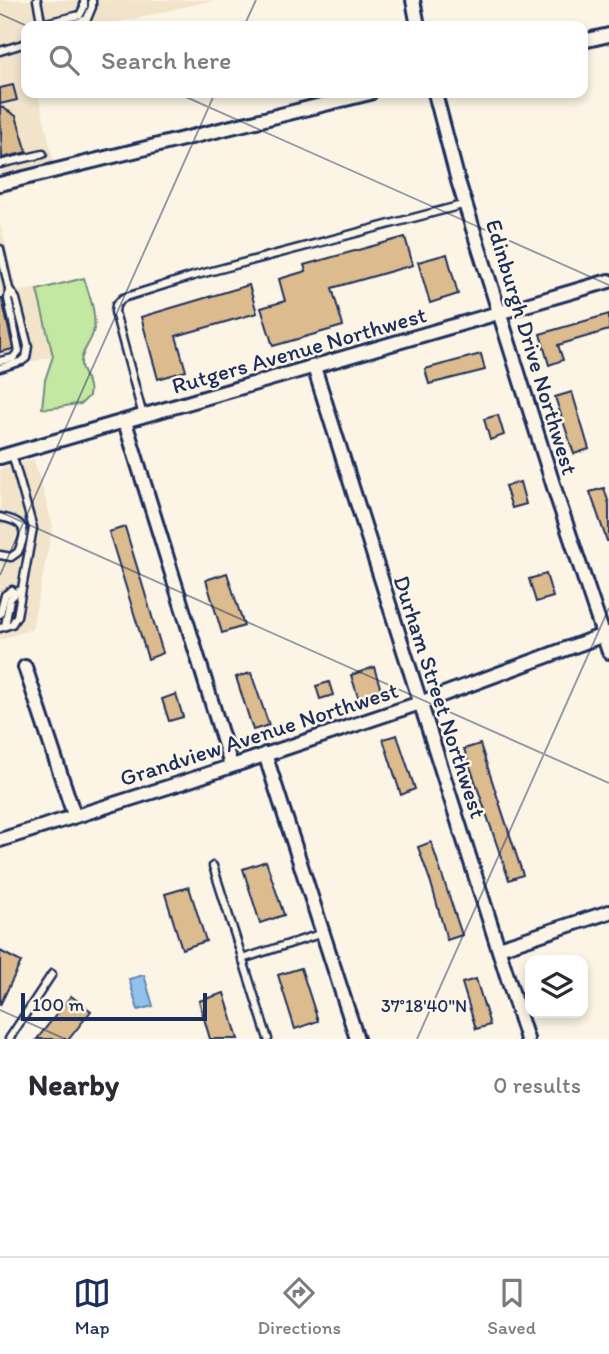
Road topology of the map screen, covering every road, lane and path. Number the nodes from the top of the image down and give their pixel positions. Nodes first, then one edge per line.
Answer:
1 (37, 0) edge
2 (84, 0) edge
3 (92, 0) edge
4 (413, 0) edge
5 (40, 21) edge
6 (57, 21) edge
7 (81, 21) edge
8 (417, 21) edge
9 (609, 35) edge
10 (588, 40) edge
11 (21, 45) edge
12 (0, 51) edge
13 (350, 98) edge
14 (436, 98) edge
15 (43, 154) dead end
16 (0, 164) edge
17 (0, 184) edge
18 (466, 204) junction
19 (0, 249) edge
20 (609, 281) edge
21 (9, 289) junction
22 (500, 314) junction
23 (0, 361) edge
24 (314, 367) junction
25 (0, 368) edge
26 (143, 416) junction
27 (125, 422) junction
28 (6, 455) edge
29 (0, 517) edge
30 (0, 555) edge
31 (17, 591) junction
32 (0, 594) edge
33 (0, 614) edge
34 (2, 627) edge
35 (606, 634) edge
36 (609, 652) edge
37 (25, 667) dead end
38 (420, 703) junction
39 (265, 754) junction
40 (231, 765) junction
41 (74, 815) junction
42 (0, 840) edge
43 (213, 866) dead end
44 (609, 912) edge
45 (323, 933) junction
46 (499, 948) junction
47 (242, 958) junction
48 (52, 974) dead end
49 (9, 1039) edge
50 (268, 1039) edge
51 (358, 1039) edge
52 (527, 1039) edge

1 - 5 lane
2 - 6 lane
3 - 7 lane
4 - 8 street
9 - 10 street
11 - 12 lane
13 - 17 street
14 - 18 street, Edinburgh Drive Northwest
15 - 16 lane
18 - 22 street, Edinburgh Drive Northwest
18 - 26 lane
19 - 21 lane
20 - 22 street, Rutgers Avenue Northwest
21 - 23 lane
21 - 25 lane
22 - 24 street, Rutgers Avenue Northwest
22 - 35 street, Edinburgh Drive Northwest
24 - 26 street, Rutgers Avenue Northwest
24 - 38 street, Durham Street Northwest
26 - 27 street, Rutgers Avenue Northwest
27 - 28 street, Rutgers Avenue Northwest
27 - 40 street
28 - 31 lane
29 - 30 lane
31 - 32 lane
31 - 33 lane
31 - 34 lane
35 - 36 street, Edinburgh Drive Northwest
35 - 38 street, Grandview Avenue Northwest
37 - 41 street
38 - 39 street, Grandview Avenue Northwest
38 - 46 street, Durham Street Northwest
39 - 40 street, Grandview Avenue Northwest
39 - 45 street
40 - 41 street, Grandview Avenue Northwest
41 - 42 street, Grandview Avenue Northwest
43 - 47 lane
44 - 46 street
45 - 47 lane
45 - 51 street
46 - 52 street, Durham Street Northwest
47 - 50 lane
48 - 49 lane

